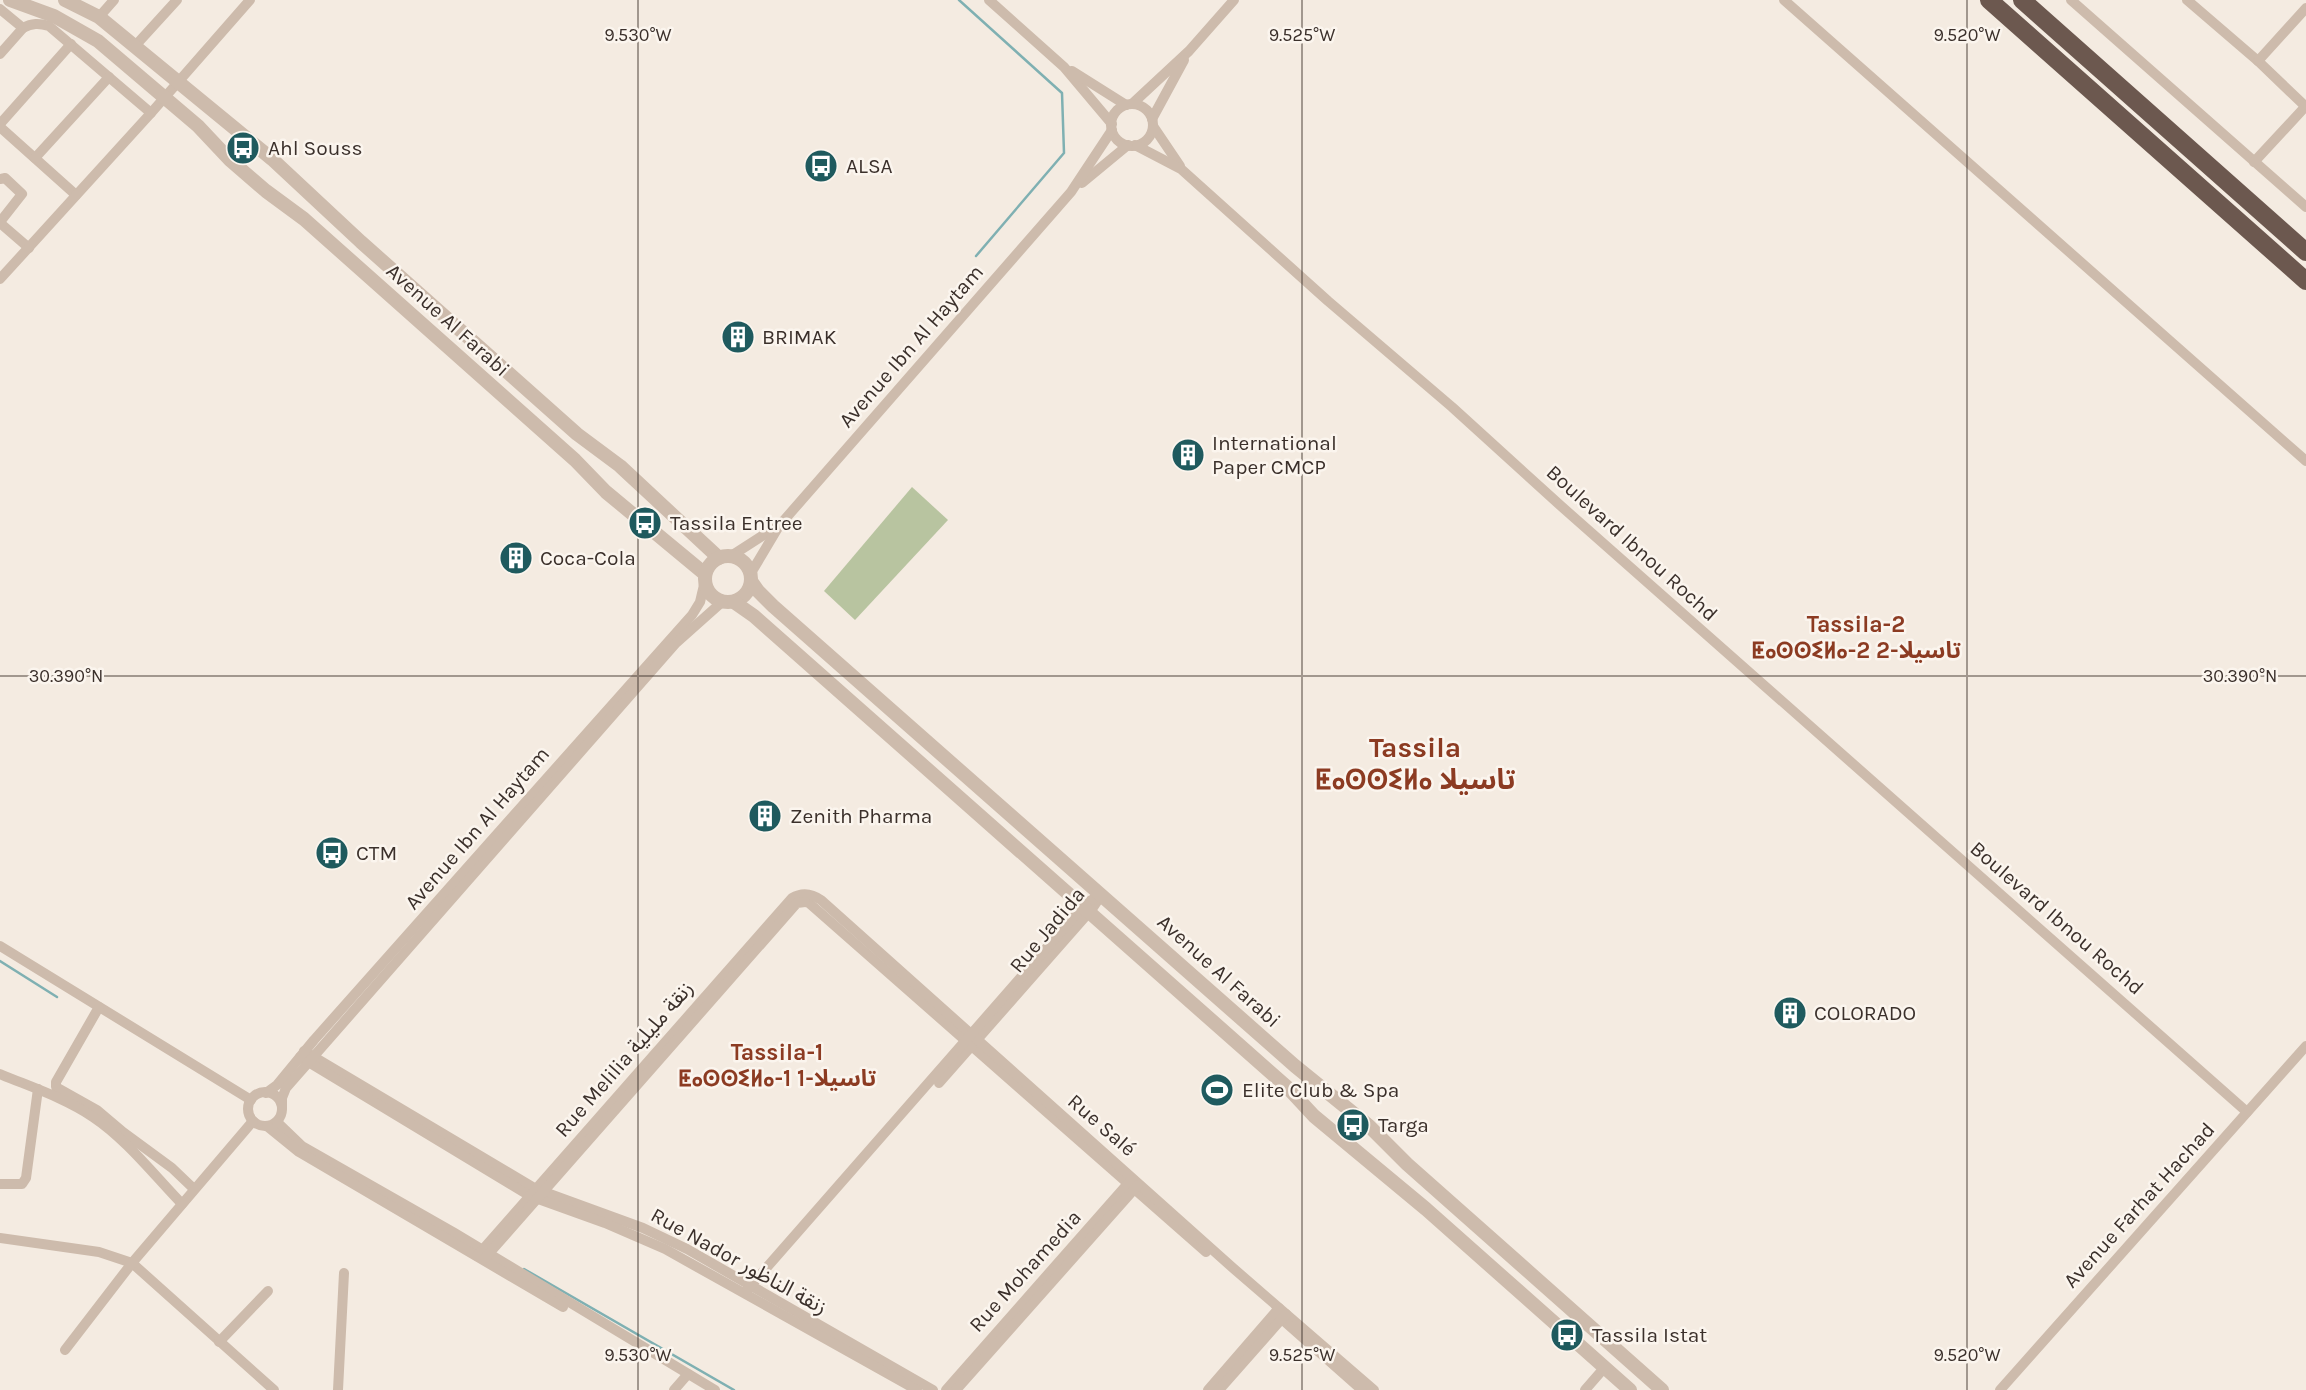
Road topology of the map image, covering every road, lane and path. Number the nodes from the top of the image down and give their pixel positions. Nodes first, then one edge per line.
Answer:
1 (10, 0) edge
2 (65, 0) edge
3 (114, 0) edge
4 (177, 0) edge
5 (250, 0) edge
6 (989, 0) edge
7 (1234, 0) edge
8 (1784, 0) edge
9 (1989, 0) edge
10 (2022, 0) edge
11 (2071, 0) edge
12 (2186, 0) edge
13 (2306, 8) edge
14 (0, 9) edge
15 (99, 17) junction
16 (23, 28) junction
17 (71, 44) junction
18 (135, 46) junction
19 (1189, 51) junction
20 (0, 54) edge
21 (2258, 61) junction
22 (1064, 66) junction
23 (110, 77) junction
24 (179, 81) junction
25 (164, 97) junction
26 (1129, 104) junction
27 (2306, 107) edge
28 (151, 113) junction
29 (1153, 123) junction
30 (0, 126) edge
31 (1112, 127) junction
32 (1132, 145) junction
33 (35, 158) junction
34 (2254, 162) junction
35 (1181, 169) junction
36 (0, 179) edge
37 (1072, 192) junction
38 (76, 195) junction
39 (2306, 207) edge
40 (0, 223) edge
41 (29, 248) junction
42 (2306, 251) edge
43 (0, 279) edge
44 (2306, 281) edge
45 (2306, 461) edge
46 (779, 526) junction
47 (725, 557) junction
48 (705, 577) junction
49 (751, 577) junction
50 (728, 602) junction
51 (1102, 894) junction
52 (805, 898) joint
53 (1085, 910) junction
54 (435, 913) junction
55 (0, 946) edge
56 (99, 1007) junction
57 (971, 1040) junction
58 (2306, 1046) edge
59 (307, 1057) junction
60 (0, 1074) edge
61 (38, 1089) junction
62 (266, 1093) junction
63 (251, 1100) junction
64 (78, 1103) junction
65 (282, 1108) junction
66 (2247, 1112) junction
67 (253, 1121) junction
68 (272, 1124) junction
69 (0, 1184) edge
70 (1134, 1184) junction
71 (194, 1189) junction
72 (536, 1194) junction
73 (182, 1204) junction
74 (0, 1238) edge
75 (483, 1255) junction
76 (132, 1263) junction
77 (344, 1273) dead end
78 (268, 1291) dead end
79 (749, 1291) junction
80 (1280, 1314) junction
81 (219, 1342) junction
82 (65, 1350) dead end
83 (1605, 1367) junction
84 (686, 1377) junction
85 (274, 1390) edge
86 (338, 1390) edge
87 (674, 1390) edge
88 (701, 1390) edge
89 (715, 1390) edge
90 (917, 1390) edge
91 (933, 1390) edge
92 (946, 1390) edge
93 (956, 1390) edge
94 (1208, 1390) edge
95 (1219, 1390) edge
96 (1362, 1390) edge
97 (1374, 1390) edge
98 (1586, 1390) edge
99 (1630, 1390) edge
100 (1662, 1390) edge
101 (2000, 1390) edge

1 - 25 street, Avenue Al Farabi
2 - 15 street, Avenue Al Farabi
3 - 15 street
4 - 18 street
5 - 24 street
6 - 22 street
7 - 19 street
8 - 45 street
9 - 44 highway
10 - 42 highway
11 - 34 street
12 - 21 street
13 - 21 street
14 - 16 street
15 - 18 street, Avenue Al Farabi
16 - 17 street
16 - 20 street
17 - 23 street
17 - 30 street
18 - 24 street, Avenue Al Farabi
19 - 26 street
19 - 29 street
21 - 27 street
22 - 26 street
22 - 31 street
23 - 28 street
23 - 33 street
24 - 25 street
24 - 47 street, Avenue Al Farabi
25 - 28 street
25 - 48 street, Avenue Al Farabi
26 - 29 street
26 - 31 street
27 - 34 street
28 - 38 street
29 - 32 street
29 - 35 street, Boulevard Ibnou Rochd
30 - 33 street
31 - 32 street
31 - 37 street, Avenue Ibn Al Haytam
32 - 35 street, Boulevard Ibnou Rochd
32 - 37 street, Avenue Ibn Al Haytam
33 - 38 street
34 - 39 street
35 - 66 street, Boulevard Ibnou Rochd
36 - 40 street
37 - 46 street, Avenue Ibn Al Haytam
38 - 41 street
40 - 41 street
41 - 43 street
46 - 47 street, Avenue Ibn Al Haytam
46 - 49 street, Avenue Ibn Al Haytam
47 - 48 street
47 - 49 street
48 - 50 street
48 - 54 street, Avenue Ibn Al Haytam
49 - 50 street
49 - 51 street, Avenue Al Farabi
50 - 53 street, Avenue Al Farabi
50 - 54 street, Avenue Ibn Al Haytam
51 - 53 street, Rue Jadida
51 - 100 street, Avenue Al Farabi
52 - 57 street, Rue Salé
52 - 72 street, Rue Melilia زنقة مليلية
53 - 57 street, Rue Jadida
53 - 83 street, Avenue Al Farabi
54 - 59 street, Avenue Ibn Al Haytam
55 - 56 street
56 - 63 street
56 - 64 street
57 - 70 street, Rue Salé
57 - 79 street, Rue Jadida
58 - 66 street, Avenue Farhat Hachad
59 - 62 street, Avenue Ibn Al Haytam
59 - 65 street, Avenue Ibn Al Haytam
59 - 72 street, Rue Nador زنقة الناظور
60 - 61 street
61 - 64 street
61 - 69 street
62 - 63 street
62 - 65 street
63 - 67 street
64 - 71 street
64 - 73 street
65 - 68 street
66 - 101 street, Avenue Farhat Hachad
67 - 68 street
67 - 71 street
68 - 75 street
70 - 80 street, Rue Salé
70 - 92 street, Rue Mohamedia
70 - 93 street, Rue Mohamedia
71 - 73 street
72 - 75 street, Rue Melilia زنقة مليلية
72 - 79 street, Rue Nador زنقة الناظور
73 - 76 street
74 - 76 street
75 - 84 street
76 - 81 street
76 - 82 street
77 - 86 street
78 - 81 street
79 - 90 street, Rue Nador زنقة الناظور
79 - 91 street, Rue Nador زنقة الناظور
80 - 94 street
80 - 95 street
80 - 96 street, Rue Salé
80 - 97 street, Rue Salé
81 - 85 street
83 - 98 street
83 - 99 street, Avenue Al Farabi
84 - 87 street
84 - 88 street
84 - 89 street

